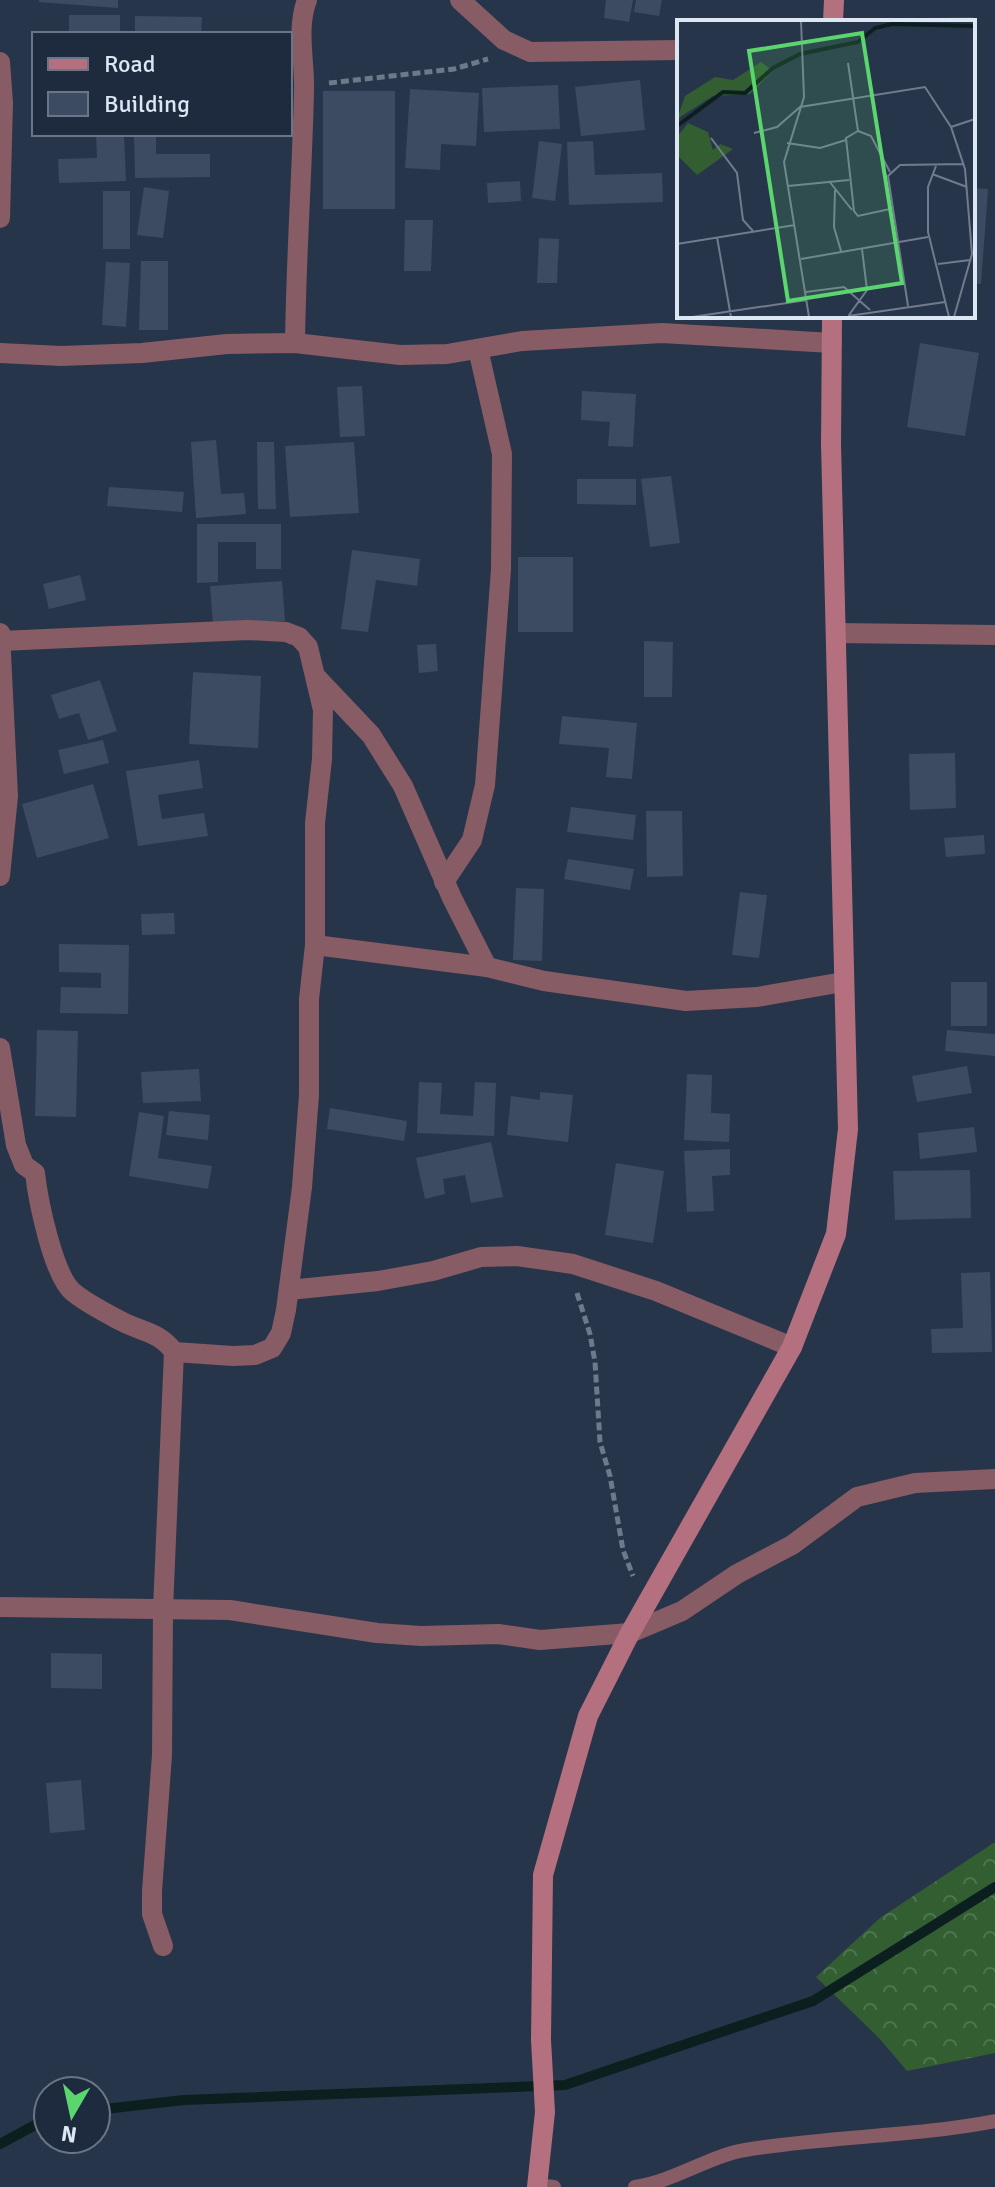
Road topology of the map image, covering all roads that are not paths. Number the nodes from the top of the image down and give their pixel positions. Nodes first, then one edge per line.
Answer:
1 (307, 0) edge
2 (460, 0) edge
3 (834, 0) edge
4 (833, 20) edge
5 (677, 50) edge
6 (0, 62) edge
7 (0, 218) edge
8 (832, 318) edge
9 (295, 343) junction
10 (832, 343) junction
11 (478, 349) junction
12 (0, 353) edge
13 (0, 633) edge
14 (836, 633) junction
15 (995, 635) edge
16 (1, 641) edge
17 (317, 678) junction
18 (0, 876) edge
19 (444, 882) junction
20 (315, 945) junction
21 (487, 967) junction
22 (843, 982) junction
23 (0, 1048) edge
24 (289, 1290) junction
25 (792, 1347) junction
26 (174, 1352) junction
27 (995, 1479) edge
28 (0, 1607) edge
29 (163, 1609) junction
30 (630, 1633) junction
31 (163, 1946) dead end
32 (995, 2121) edge
33 (543, 2186) edge
34 (635, 2187) edge

1 - 9 street
2 - 5 street
3 - 4 street
6 - 7 street
8 - 10 street
9 - 11 street
9 - 12 street
10 - 11 street
10 - 14 street
11 - 19 street
13 - 16 street
14 - 15 street
14 - 22 street
16 - 17 street
16 - 18 street
17 - 19 street
17 - 20 street
19 - 21 street
20 - 21 street
20 - 24 street
21 - 22 street
22 - 25 street
23 - 26 street
24 - 25 street
24 - 26 street
25 - 30 street
26 - 29 street
27 - 30 street
28 - 29 street
29 - 30 street
29 - 31 street
30 - 33 street
32 - 34 lane

